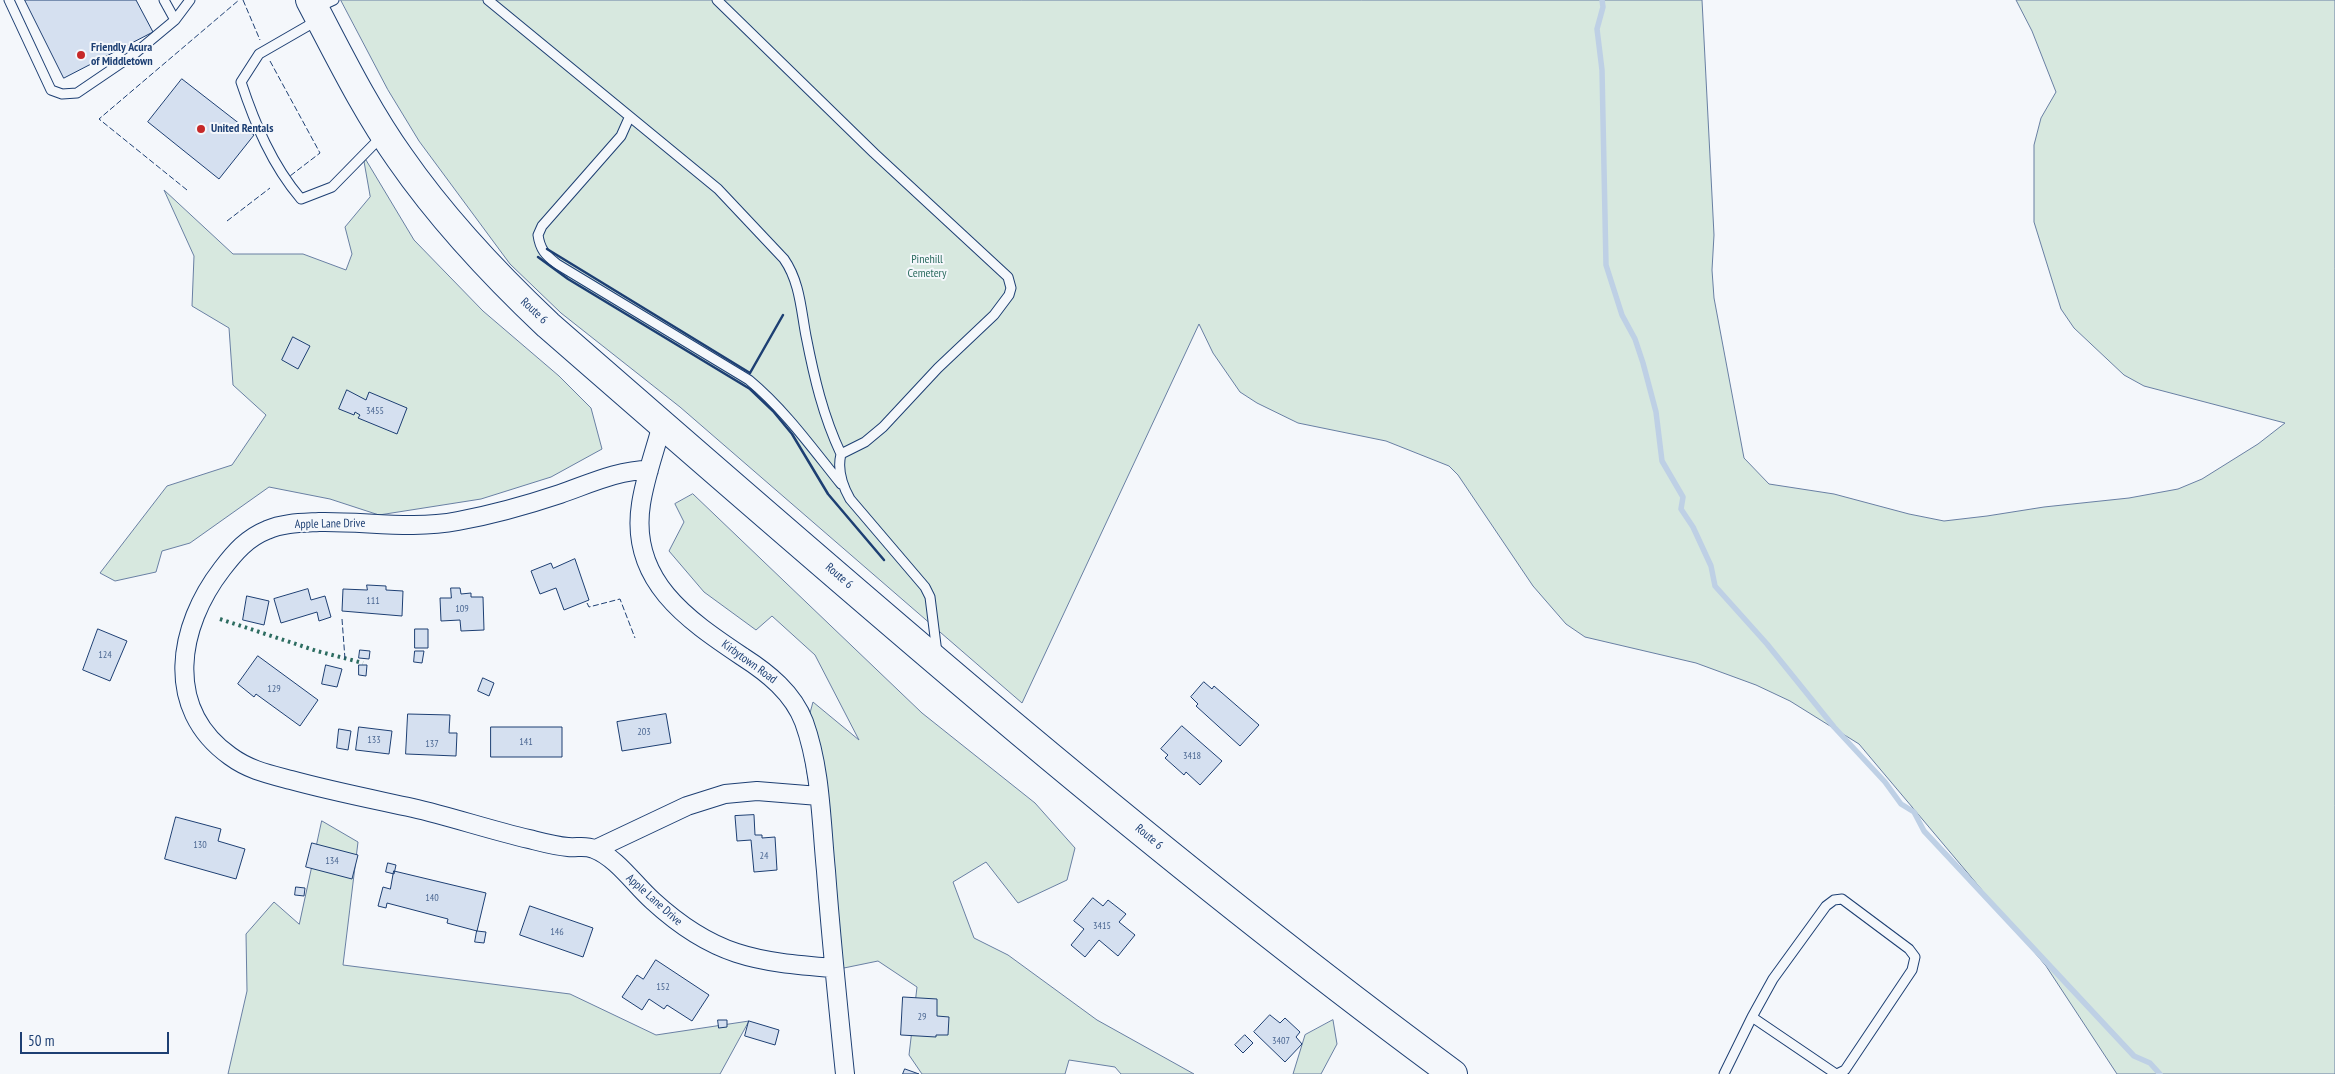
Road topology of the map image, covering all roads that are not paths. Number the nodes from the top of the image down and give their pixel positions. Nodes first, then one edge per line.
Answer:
1 (9, 0) edge
2 (164, 0) edge
3 (190, 0) edge
4 (488, 0) edge
5 (717, 0) edge
6 (320, 7) edge
7 (175, 20) junction
8 (629, 118) junction
9 (384, 134) junction
10 (662, 424) junction
11 (841, 454) junction
12 (649, 470) junction
13 (843, 486) junction
14 (938, 661) junction
15 (819, 796) junction
16 (596, 850) junction
17 (834, 968) junction
18 (1752, 1017) junction
19 (845, 1074) edge
20 (1453, 1074) edge
21 (1724, 1074) edge
22 (1837, 1074) edge

1 - 7 lane
2 - 7 lane
3 - 7 lane
4 - 8 lane
5 - 11 lane
6 - 9 main road, Route 6
6 - 9 lane
8 - 11 lane
8 - 13 lane
9 - 10 main road, Route 6
10 - 12 street, Kirbytown Road
10 - 14 main road, Route 6
11 - 13 lane
12 - 15 street, Kirbytown Road
12 - 16 street, Apple Lane Drive
13 - 14 lane
14 - 20 main road, Route 6
15 - 16 street
15 - 17 street, Kirbytown Road
16 - 17 street, Apple Lane Drive
17 - 19 street, Kirbytown Road
18 - 21 lane
18 - 22 lane
18 - 22 lane

